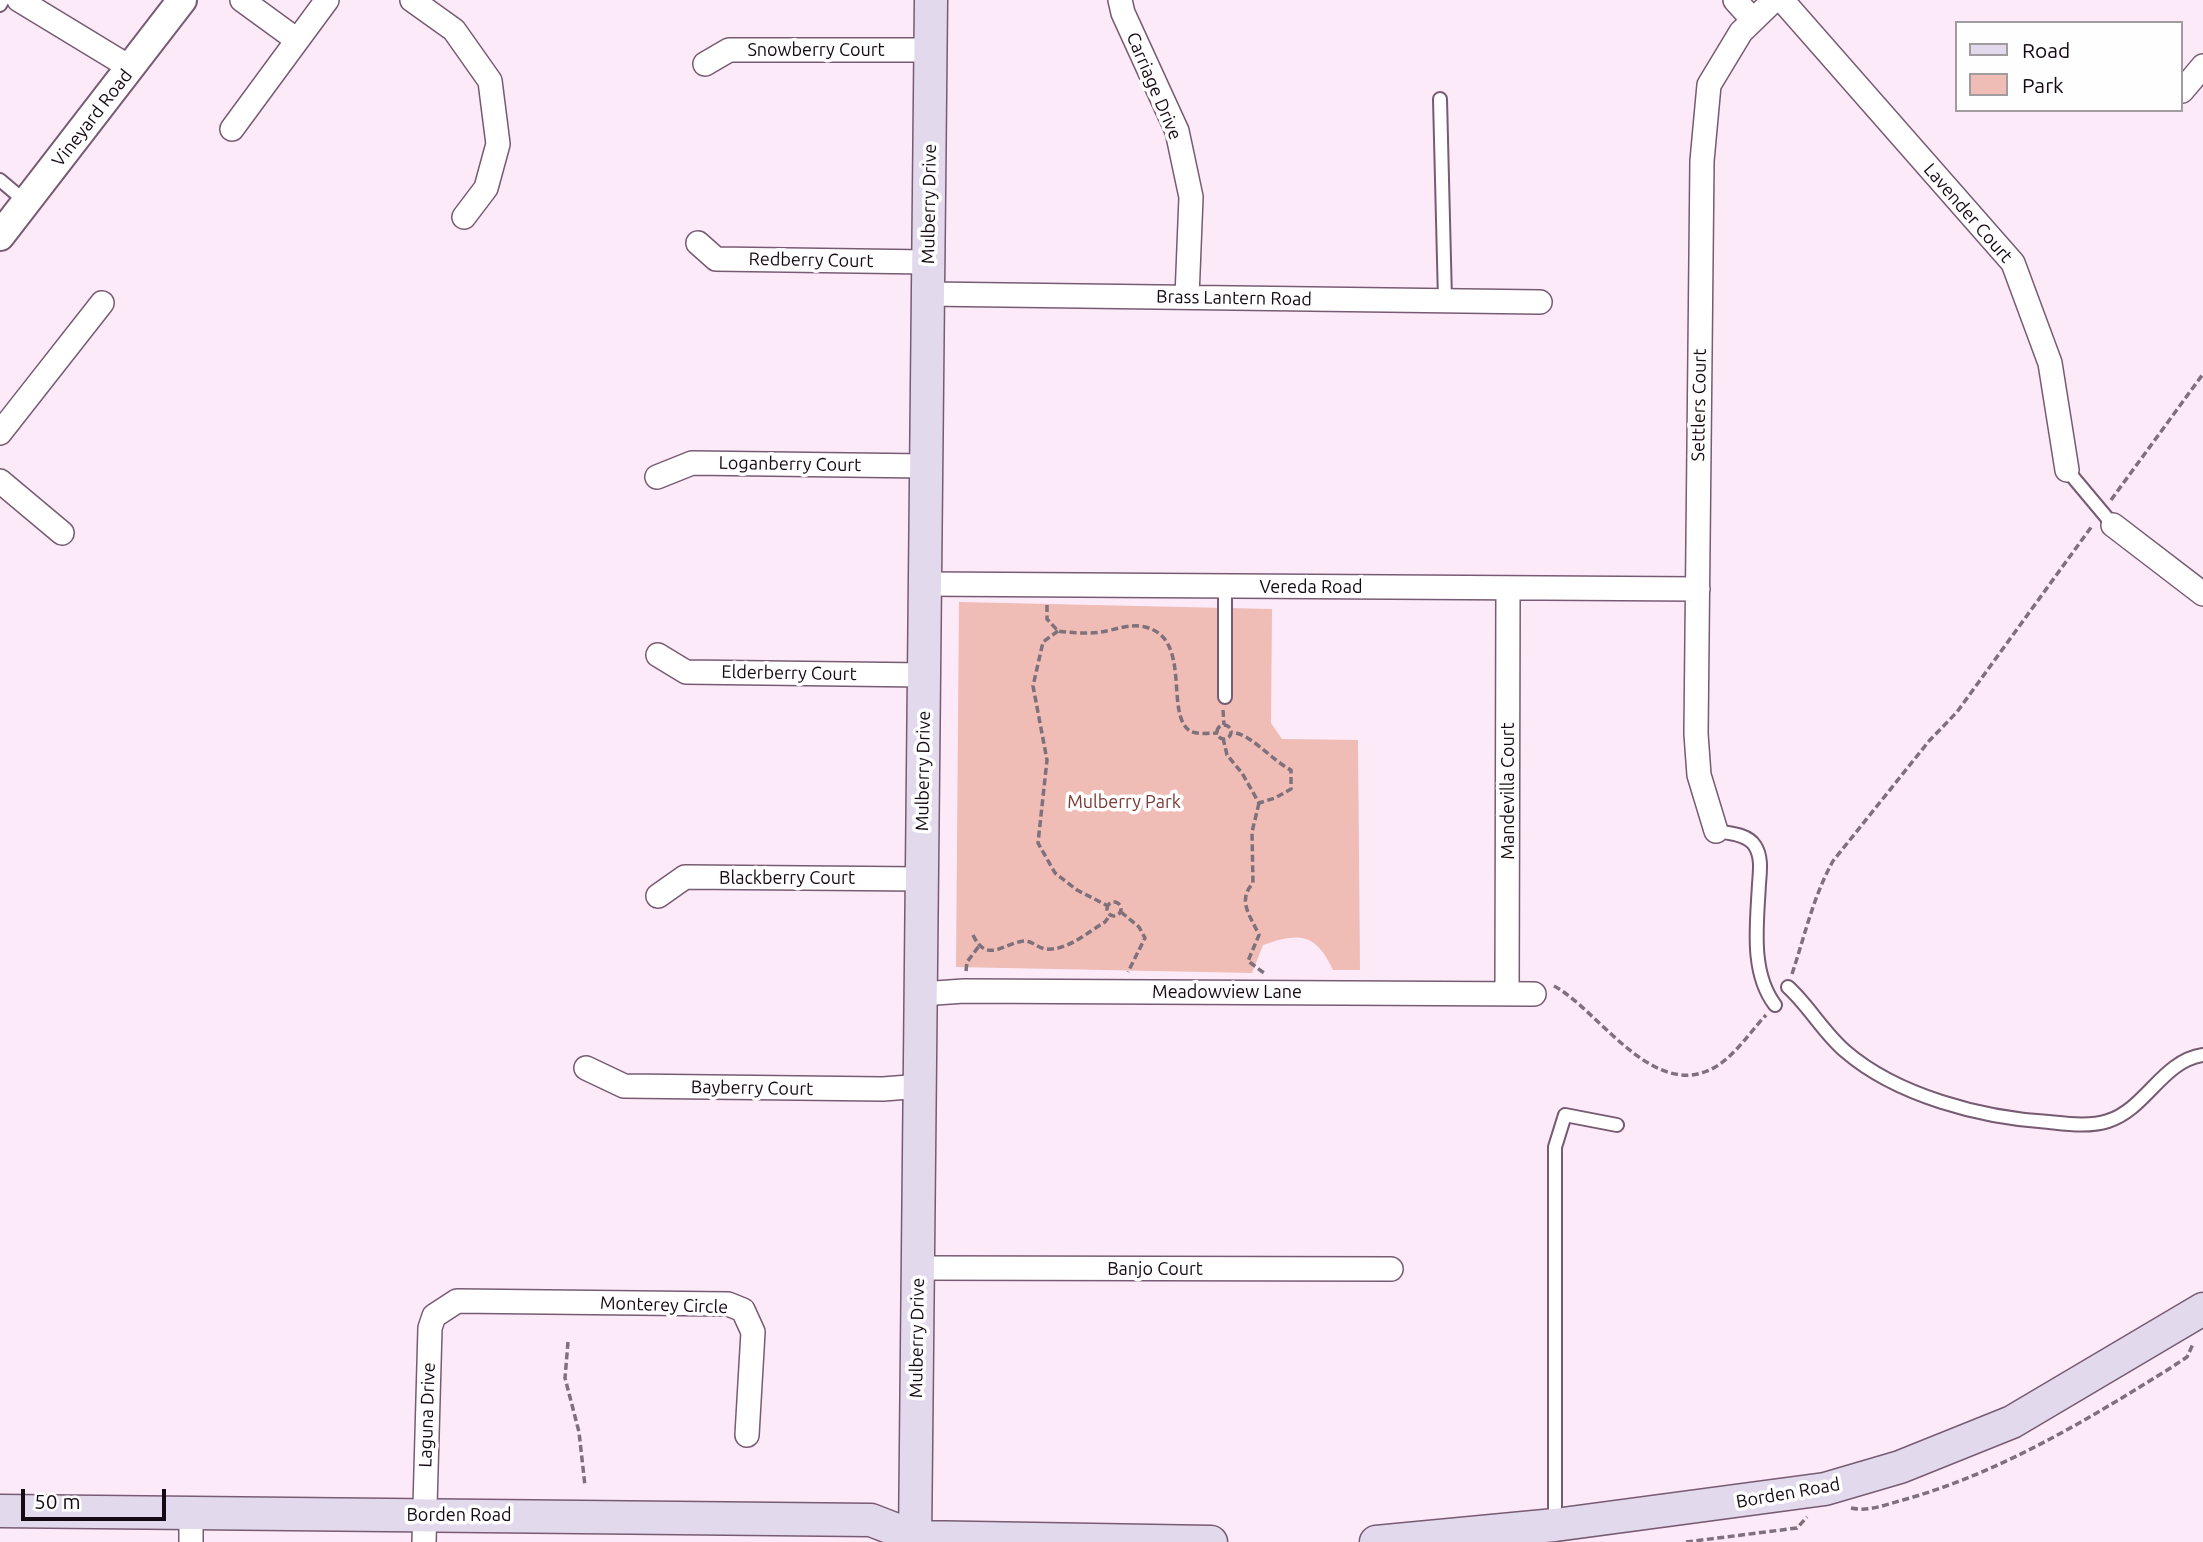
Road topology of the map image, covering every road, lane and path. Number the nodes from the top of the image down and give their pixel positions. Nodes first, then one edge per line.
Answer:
1 (3, 0) edge
2 (19, 0) edge
3 (182, 0) edge
4 (242, 0) edge
5 (327, 0) edge
6 (412, 0) edge
7 (931, 0) edge
8 (1120, 0) edge
9 (1735, 0) edge
10 (1774, 0) edge
11 (1782, 0) edge
12 (0, 5) edge
13 (1753, 20) junction
14 (297, 40) junction
15 (930, 50) junction
16 (705, 64) dead end
17 (2203, 66) edge
18 (131, 68) junction
19 (2182, 91) edge
20 (1440, 99) dead end
21 (232, 129) dead end
22 (0, 180) edge
23 (26, 202) junction
24 (464, 217) dead end
25 (0, 236) edge
26 (698, 243) dead end
27 (928, 262) junction
28 (928, 294) junction
29 (1187, 297) junction
30 (1446, 300) junction
31 (1540, 302) dead end
32 (102, 303) dead end
33 (2203, 374) edge
34 (0, 433) edge
35 (926, 466) junction
36 (2067, 470) joint
37 (657, 477) dead end
38 (0, 481) edge
39 (2107, 519) junction
40 (62, 533) dead end
41 (925, 584) junction
42 (1047, 585) junction
43 (1225, 586) junction
44 (1507, 588) junction
45 (1698, 589) junction
46 (2203, 594) edge
47 (1058, 631) junction
48 (658, 655) dead end
49 (924, 675) junction
50 (1225, 697) dead end
51 (1231, 732) junction
52 (1217, 733) junction
53 (1223, 738) junction
54 (1259, 803) junction
55 (1716, 831) joint
56 (922, 879) junction
57 (658, 896) dead end
58 (1108, 906) junction
59 (1121, 912) junction
60 (1110, 915) junction
61 (973, 935) dead end
62 (979, 946) junction
63 (1788, 987) joint
64 (1540, 988) joint
65 (964, 991) junction
66 (1128, 992) junction
67 (1268, 992) junction
68 (921, 994) junction
69 (1507, 994) junction
70 (1776, 1005) joint
71 (2203, 1055) edge
72 (586, 1068) dead end
73 (922, 1086) junction
74 (1617, 1125) dead end
75 (918, 1268) junction
76 (1391, 1269) dead end
77 (457, 1301) joint
78 (2203, 1309) edge
79 (568, 1342) dead end
80 (747, 1435) dead end
81 (585, 1486) dead end
82 (0, 1511) edge
83 (1809, 1516) dead end
84 (1555, 1525) junction
85 (191, 1527) edge
86 (424, 1528) edge
87 (910, 1540) edge
88 (1211, 1542) edge
89 (1376, 1542) edge
90 (1686, 1542) edge

1 - 12 lane
2 - 18 street
3 - 18 street, Vineyard Road
4 - 14 street
5 - 14 street
6 - 24 street
7 - 15 main road, Mulberry Drive
8 - 29 street, Carriage Drive
9 - 13 street
10 - 13 street, Settlers Court
11 - 36 street, Lavender Court
13 - 45 street, Settlers Court
14 - 21 street
15 - 16 street, Snowberry Court
15 - 27 main road, Mulberry Drive
17 - 19 street
18 - 23 street, Vineyard Road
20 - 30 lane
22 - 23 lane
23 - 25 street, Vineyard Road
26 - 27 street, Redberry Court
27 - 28 main road, Mulberry Drive
28 - 29 street, Brass Lantern Road
28 - 35 main road, Mulberry Drive
29 - 30 street, Brass Lantern Road
30 - 31 street, Brass Lantern Road
32 - 34 street
33 - 39 path
35 - 37 street, Loganberry Court
35 - 41 main road, Mulberry Drive
36 - 39 lane
38 - 40 street
39 - 46 street
39 - 63 path
41 - 42 street, Vereda Road
41 - 49 main road, Mulberry Drive
42 - 43 street, Vereda Road
42 - 47 path
43 - 44 street, Vereda Road
43 - 50 lane
44 - 45 street, Vereda Road
44 - 69 street, Mandevilla Court
45 - 55 street, Settlers Court
47 - 52 path
47 - 58 path
48 - 49 street, Elderberry Court
49 - 56 main road, Mulberry Drive
51 - 52 path
51 - 53 path
51 - 54 path
52 - 53 path
53 - 54 path
54 - 67 path
55 - 70 lane
56 - 57 street, Blackberry Court
56 - 68 main road, Mulberry Drive
58 - 59 path
58 - 60 path
59 - 60 path
59 - 66 path
60 - 62 path
61 - 62 path
62 - 65 path
63 - 71 lane
64 - 69 street, Meadowview Lane
64 - 70 path
65 - 66 street, Meadowview Lane
65 - 68 street, Meadowview Lane
66 - 67 street, Meadowview Lane
67 - 69 street, Meadowview Lane
68 - 73 main road, Mulberry Drive
72 - 73 street, Bayberry Court
73 - 75 main road, Mulberry Drive
74 - 84 lane
75 - 76 street, Banjo Court
75 - 87 main road, Mulberry Drive
77 - 80 street, Monterey Circle
77 - 86 street, Laguna Drive
78 - 84 main road, Borden Road
79 - 81 path
82 - 85 main road, Borden Road
83 - 90 path
84 - 89 main road, Borden Road
85 - 86 main road, Borden Road
86 - 87 main road, Borden Road
87 - 88 main road, Borden Road

